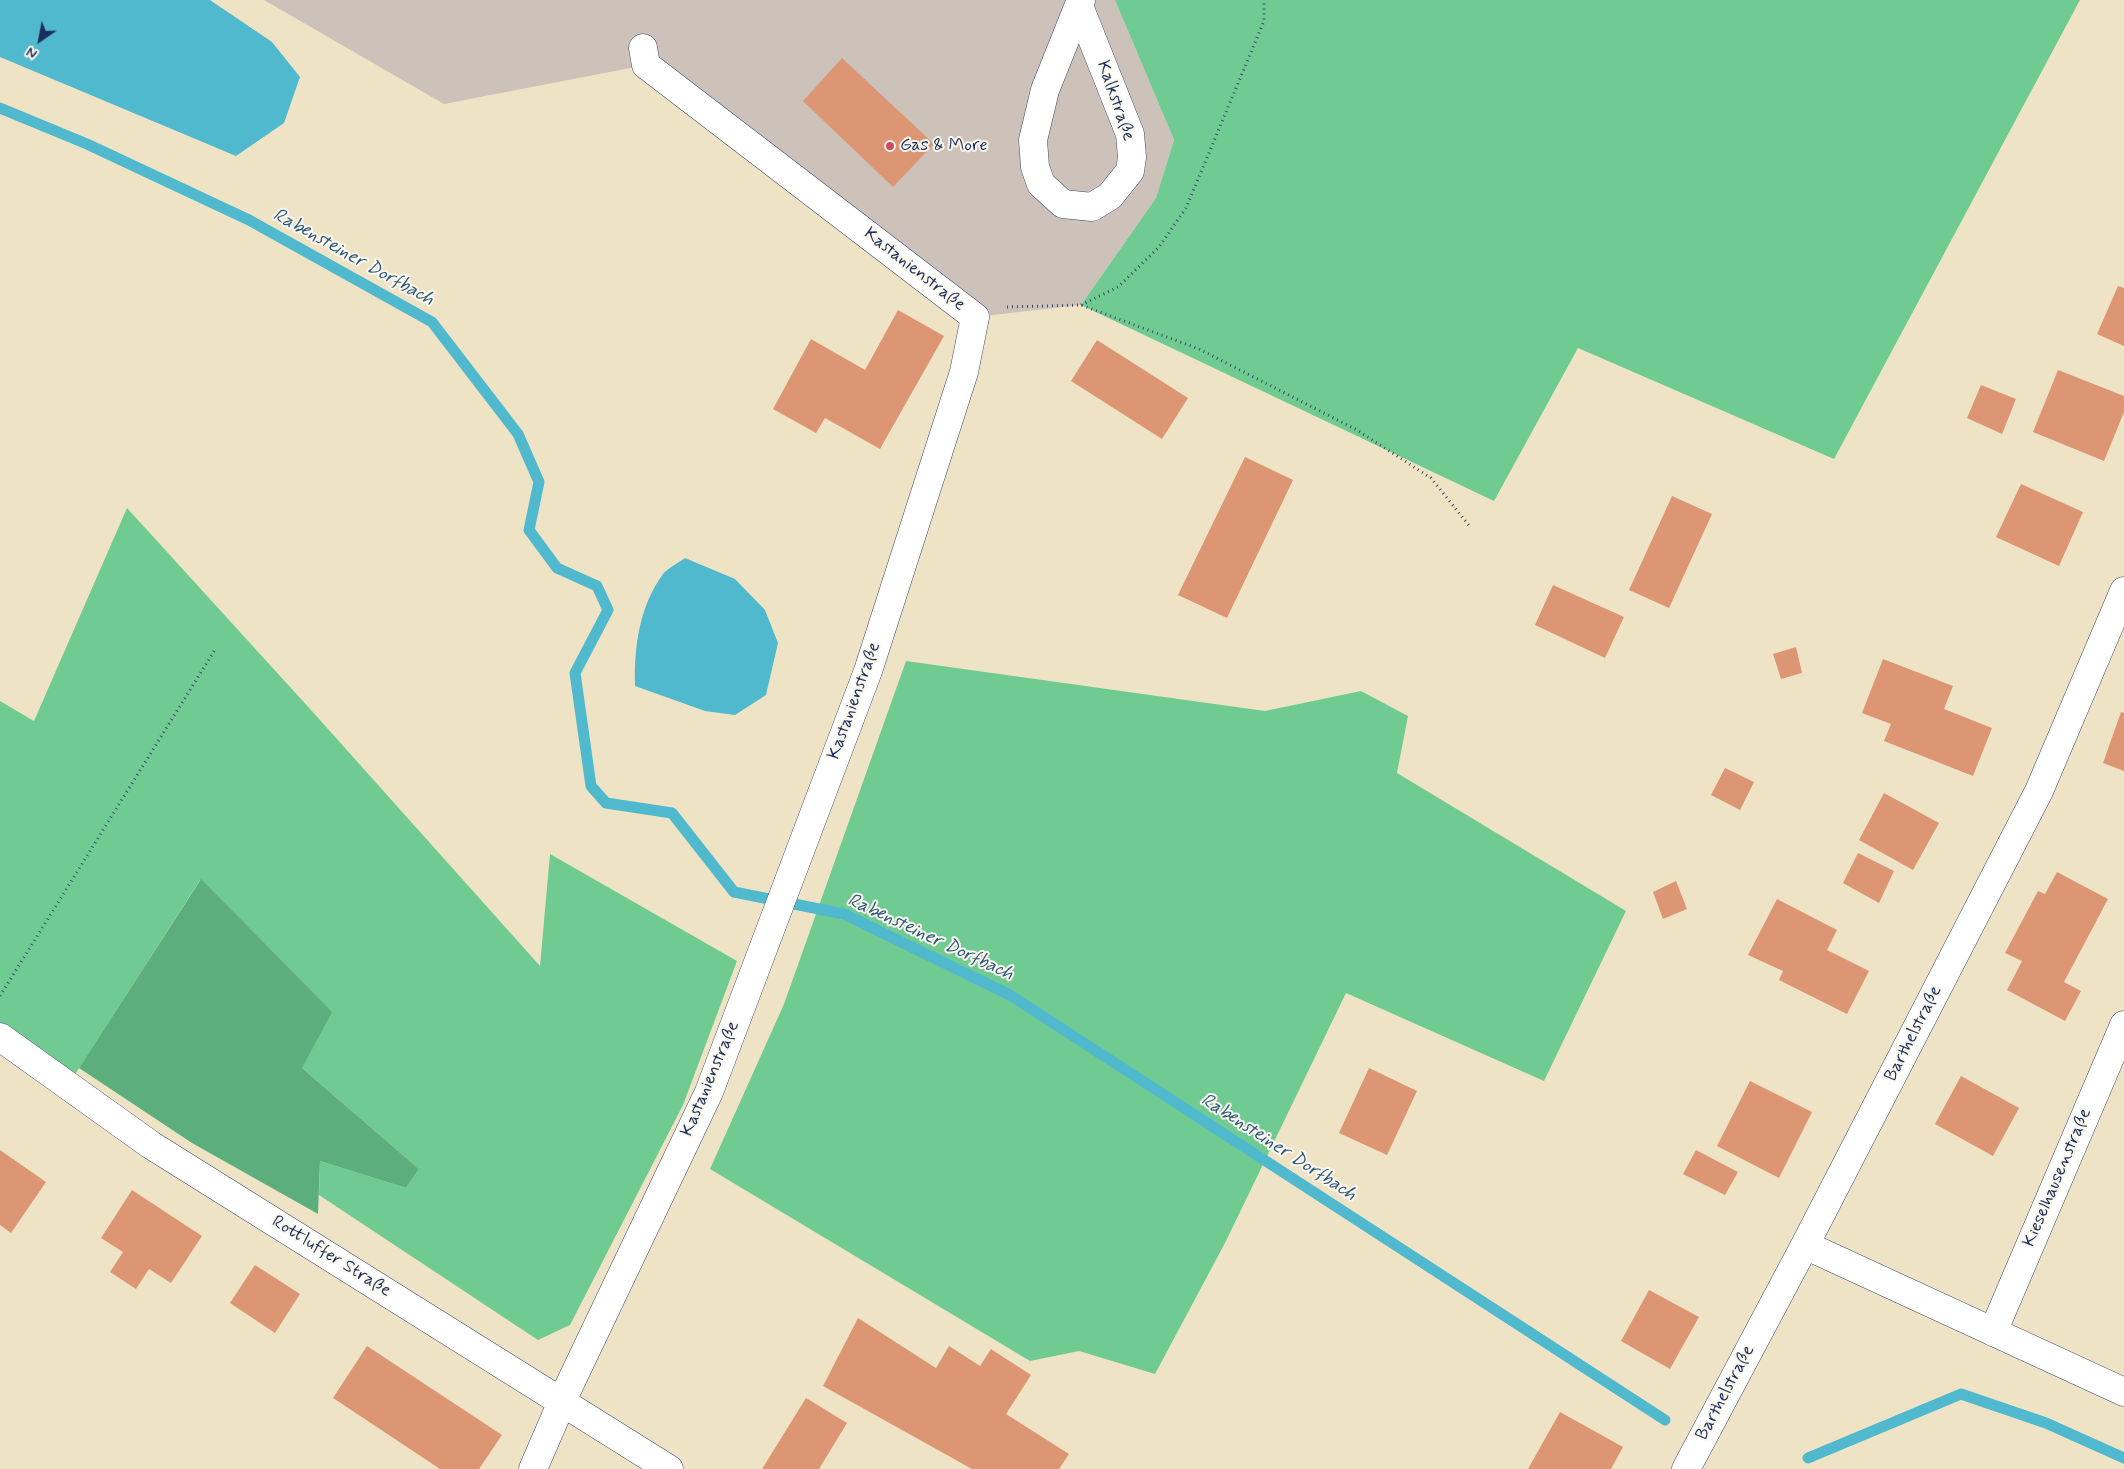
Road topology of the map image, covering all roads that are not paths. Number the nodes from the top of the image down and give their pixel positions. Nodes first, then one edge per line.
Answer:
1 (1080, 3) edge
2 (643, 48) dead end
3 (2124, 592) edge
4 (2124, 1025) edge
5 (0, 1037) edge
6 (1805, 1245) junction
7 (1993, 1332) junction
8 (2124, 1392) edge
9 (564, 1402) junction
10 (533, 1469) edge
11 (669, 1469) edge
12 (1686, 1469) edge

1 - 1 street, Kalkstraße
2 - 9 street, Kastanienstraße
3 - 6 street, Barthelstraße
4 - 7 street, Kieselhausenstraße
5 - 9 street, Rottluffer Straße
6 - 7 street
6 - 12 street, Barthelstraße
7 - 8 street
9 - 10 street, Kastanienstraße
9 - 11 street, Rottluffer Straße

